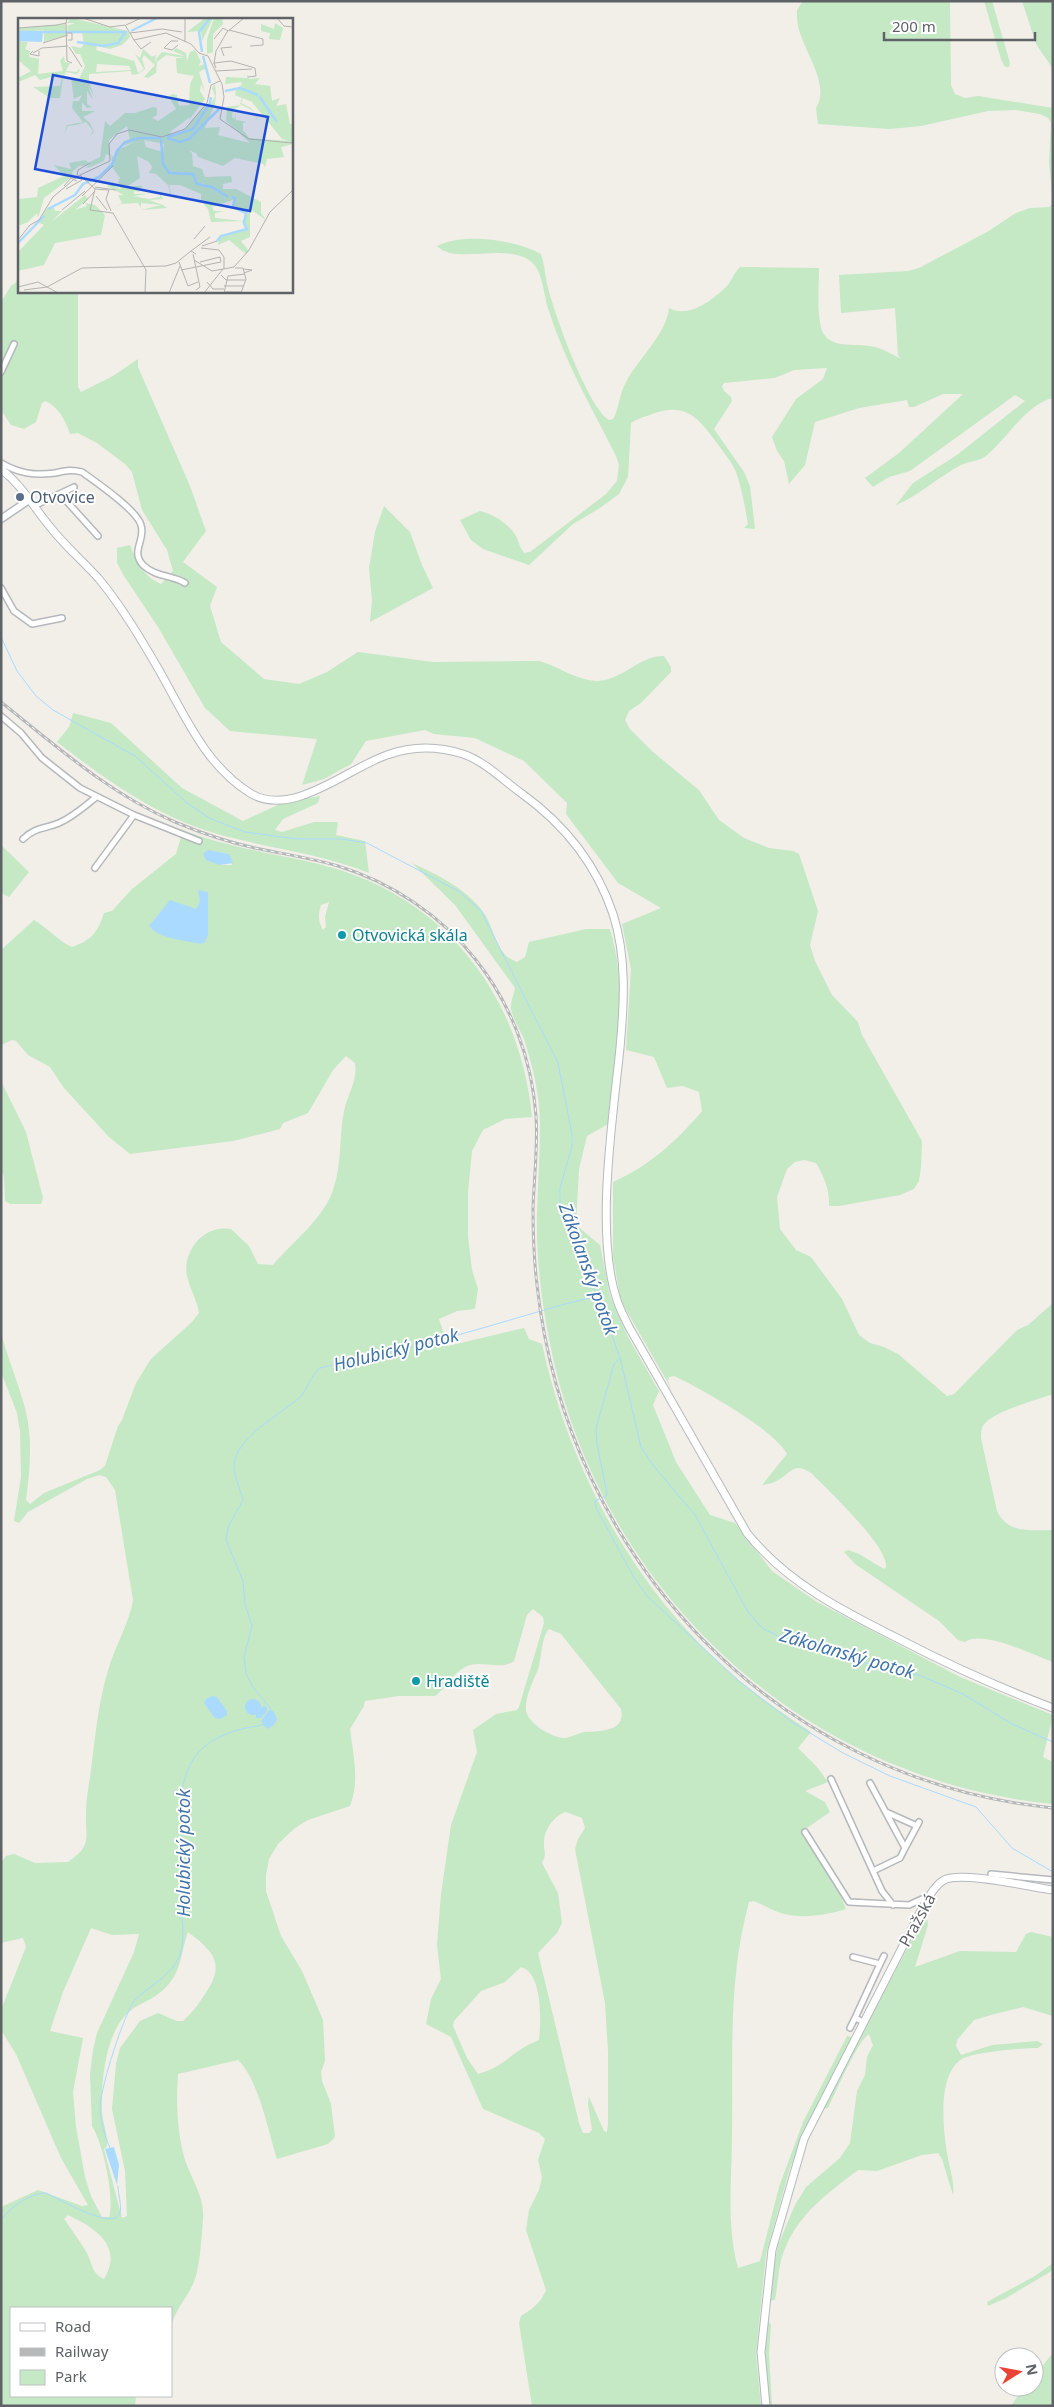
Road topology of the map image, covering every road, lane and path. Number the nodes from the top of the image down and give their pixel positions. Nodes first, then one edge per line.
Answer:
1 (14, 344) dead end
2 (1, 372) edge
3 (1, 463) edge
4 (1, 469) edge
5 (74, 487) dead end
6 (61, 494) junction
7 (29, 500) junction
8 (34, 506) junction
9 (1, 520) edge
10 (98, 536) dead end
11 (185, 583) dead end
12 (1, 588) edge
13 (62, 618) dead end
14 (1, 716) edge
15 (95, 798) junction
16 (134, 816) junction
17 (23, 839) dead end
18 (199, 841) dead end
19 (95, 868) dead end
20 (1053, 1708) edge
21 (831, 1779) dead end
22 (870, 1783) dead end
23 (886, 1812) junction
24 (805, 1832) dead end
25 (905, 1848) junction
26 (873, 1872) junction
27 (991, 1874) dead end
28 (1053, 1880) edge
29 (1053, 1890) edge
30 (924, 1900) junction
31 (892, 1905) junction
32 (884, 1956) dead end
33 (853, 1957) dead end
34 (880, 1964) junction
35 (855, 2018) junction
36 (864, 2022) junction
37 (850, 2028) dead end
38 (766, 2406) edge

1 - 2 street
3 - 11 street
4 - 7 main road
5 - 6 street
6 - 8 street
6 - 10 street
7 - 8 main road
7 - 9 street
8 - 20 main road
12 - 13 street
14 - 15 street
15 - 16 street
15 - 17 street
16 - 18 street
16 - 19 street
21 - 26 street
22 - 23 street
23 - 25 street
23 - 25 street
24 - 31 street
25 - 26 street
26 - 31 street
27 - 28 street
29 - 30 main road, Pražská
30 - 31 street
30 - 36 main road, Pražská
32 - 34 street
33 - 34 street
34 - 35 street
35 - 36 street
35 - 37 street
36 - 38 main road, Pražská

